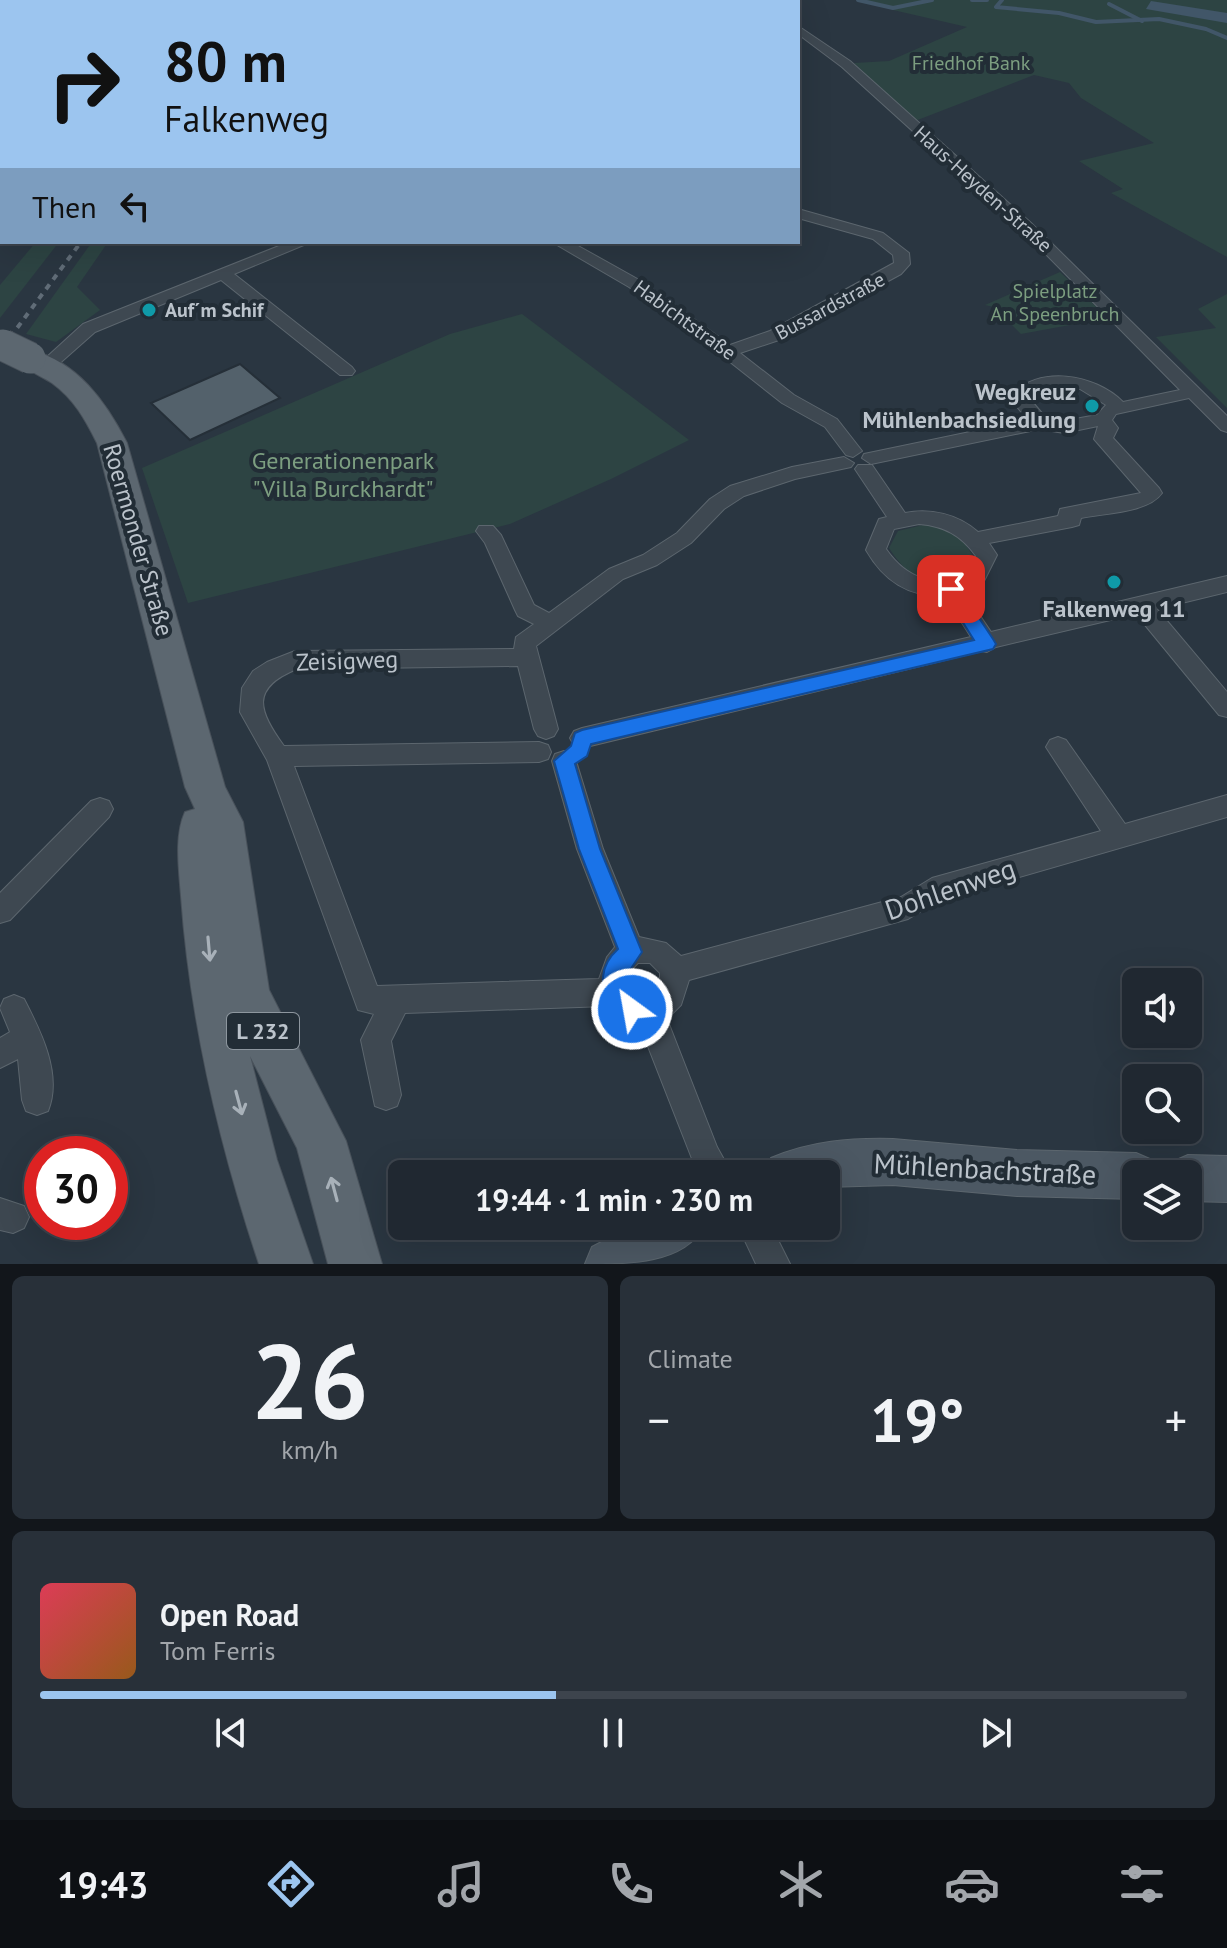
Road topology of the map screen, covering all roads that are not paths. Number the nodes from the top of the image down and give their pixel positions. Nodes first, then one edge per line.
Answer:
1 (800, 30) edge
2 (818, 44) junction
3 (800, 48) edge
4 (800, 214) edge
5 (298, 244) edge
6 (564, 244) edge
7 (223, 273) junction
8 (0, 343) edge
9 (728, 351) junction
10 (38, 362) junction
11 (346, 371) dead end
12 (1194, 392) junction
13 (1119, 408) junction
14 (1103, 420) junction
15 (1040, 423) junction
16 (1227, 426) edge
17 (859, 460) junction
18 (899, 520) junction
19 (486, 531) dead end
20 (976, 539) junction
21 (1227, 584) edge
22 (951, 589) junction
23 (1142, 606) junction
24 (550, 623) junction
25 (987, 644) junction
26 (526, 657) junction
27 (1227, 708) edge
28 (582, 738) junction
29 (550, 747) junction
30 (1058, 747) dead end
31 (278, 756) junction
32 (205, 787) junction
33 (1227, 806) edge
34 (100, 809) dead end
35 (1119, 836) junction
36 (0, 911) edge
37 (631, 952) junction
38 (674, 971) junction
39 (615, 992) junction
40 (396, 1001) junction
41 (14, 1009) dead end
42 (649, 1011) junction
43 (30, 1038) junction
44 (0, 1053) edge
45 (386, 1095) dead end
46 (37, 1100) dead end
47 (708, 1160) edge
48 (840, 1163) edge
49 (1122, 1176) edge
50 (1202, 1178) edge
51 (1227, 1179) edge
52 (654, 1240) edge
53 (761, 1240) edge
54 (286, 1264) edge
55 (355, 1264) edge
56 (609, 1264) edge
57 (773, 1264) edge

1 - 2 street, Haus-Heyden-Straße
2 - 3 street
2 - 12 street, Haus-Heyden-Straße
4 - 9 street, Bussardstraße
5 - 7 street
6 - 9 street, Habichtstraße
7 - 10 street
7 - 11 street
8 - 10 main road, Roermonder Straße / L 232, bridge
9 - 17 street, Habichtstraße
10 - 32 main road, Roermonder Straße / L 232
12 - 13 street
12 - 16 street, Haus-Heyden-Straße
13 - 14 street
13 - 15 street
14 - 15 street
14 - 20 street
15 - 17 street
17 - 18 street, Habichtstraße
17 - 24 street
18 - 20 street
18 - 22 street
19 - 24 street
20 - 22 street
21 - 23 street
22 - 25 street
23 - 25 street
23 - 27 street
24 - 26 street
25 - 28 street
26 - 29 street
26 - 31 street, Zeisigweg
28 - 29 street
28 - 29 street
29 - 31 street
29 - 37 street
30 - 35 street
31 - 40 street, Zeisigweg
32 -> 54 main road, Roermonder Straße / L 232
55 -> 32 main road, Roermonder Straße / L 232
33 - 35 street, Dohlenweg
34 - 36 street
35 - 38 street, Dohlenweg
37 - 38 street
37 - 39 street
38 - 42 street
39 - 40 street, Zeisigweg
39 - 42 street
40 - 45 street
41 - 43 street
42 - 47 street
43 - 44 street
43 - 46 street
48 - 49 street, Mühlenbachstraße
50 - 51 street
52 - 56 street
53 - 57 street

